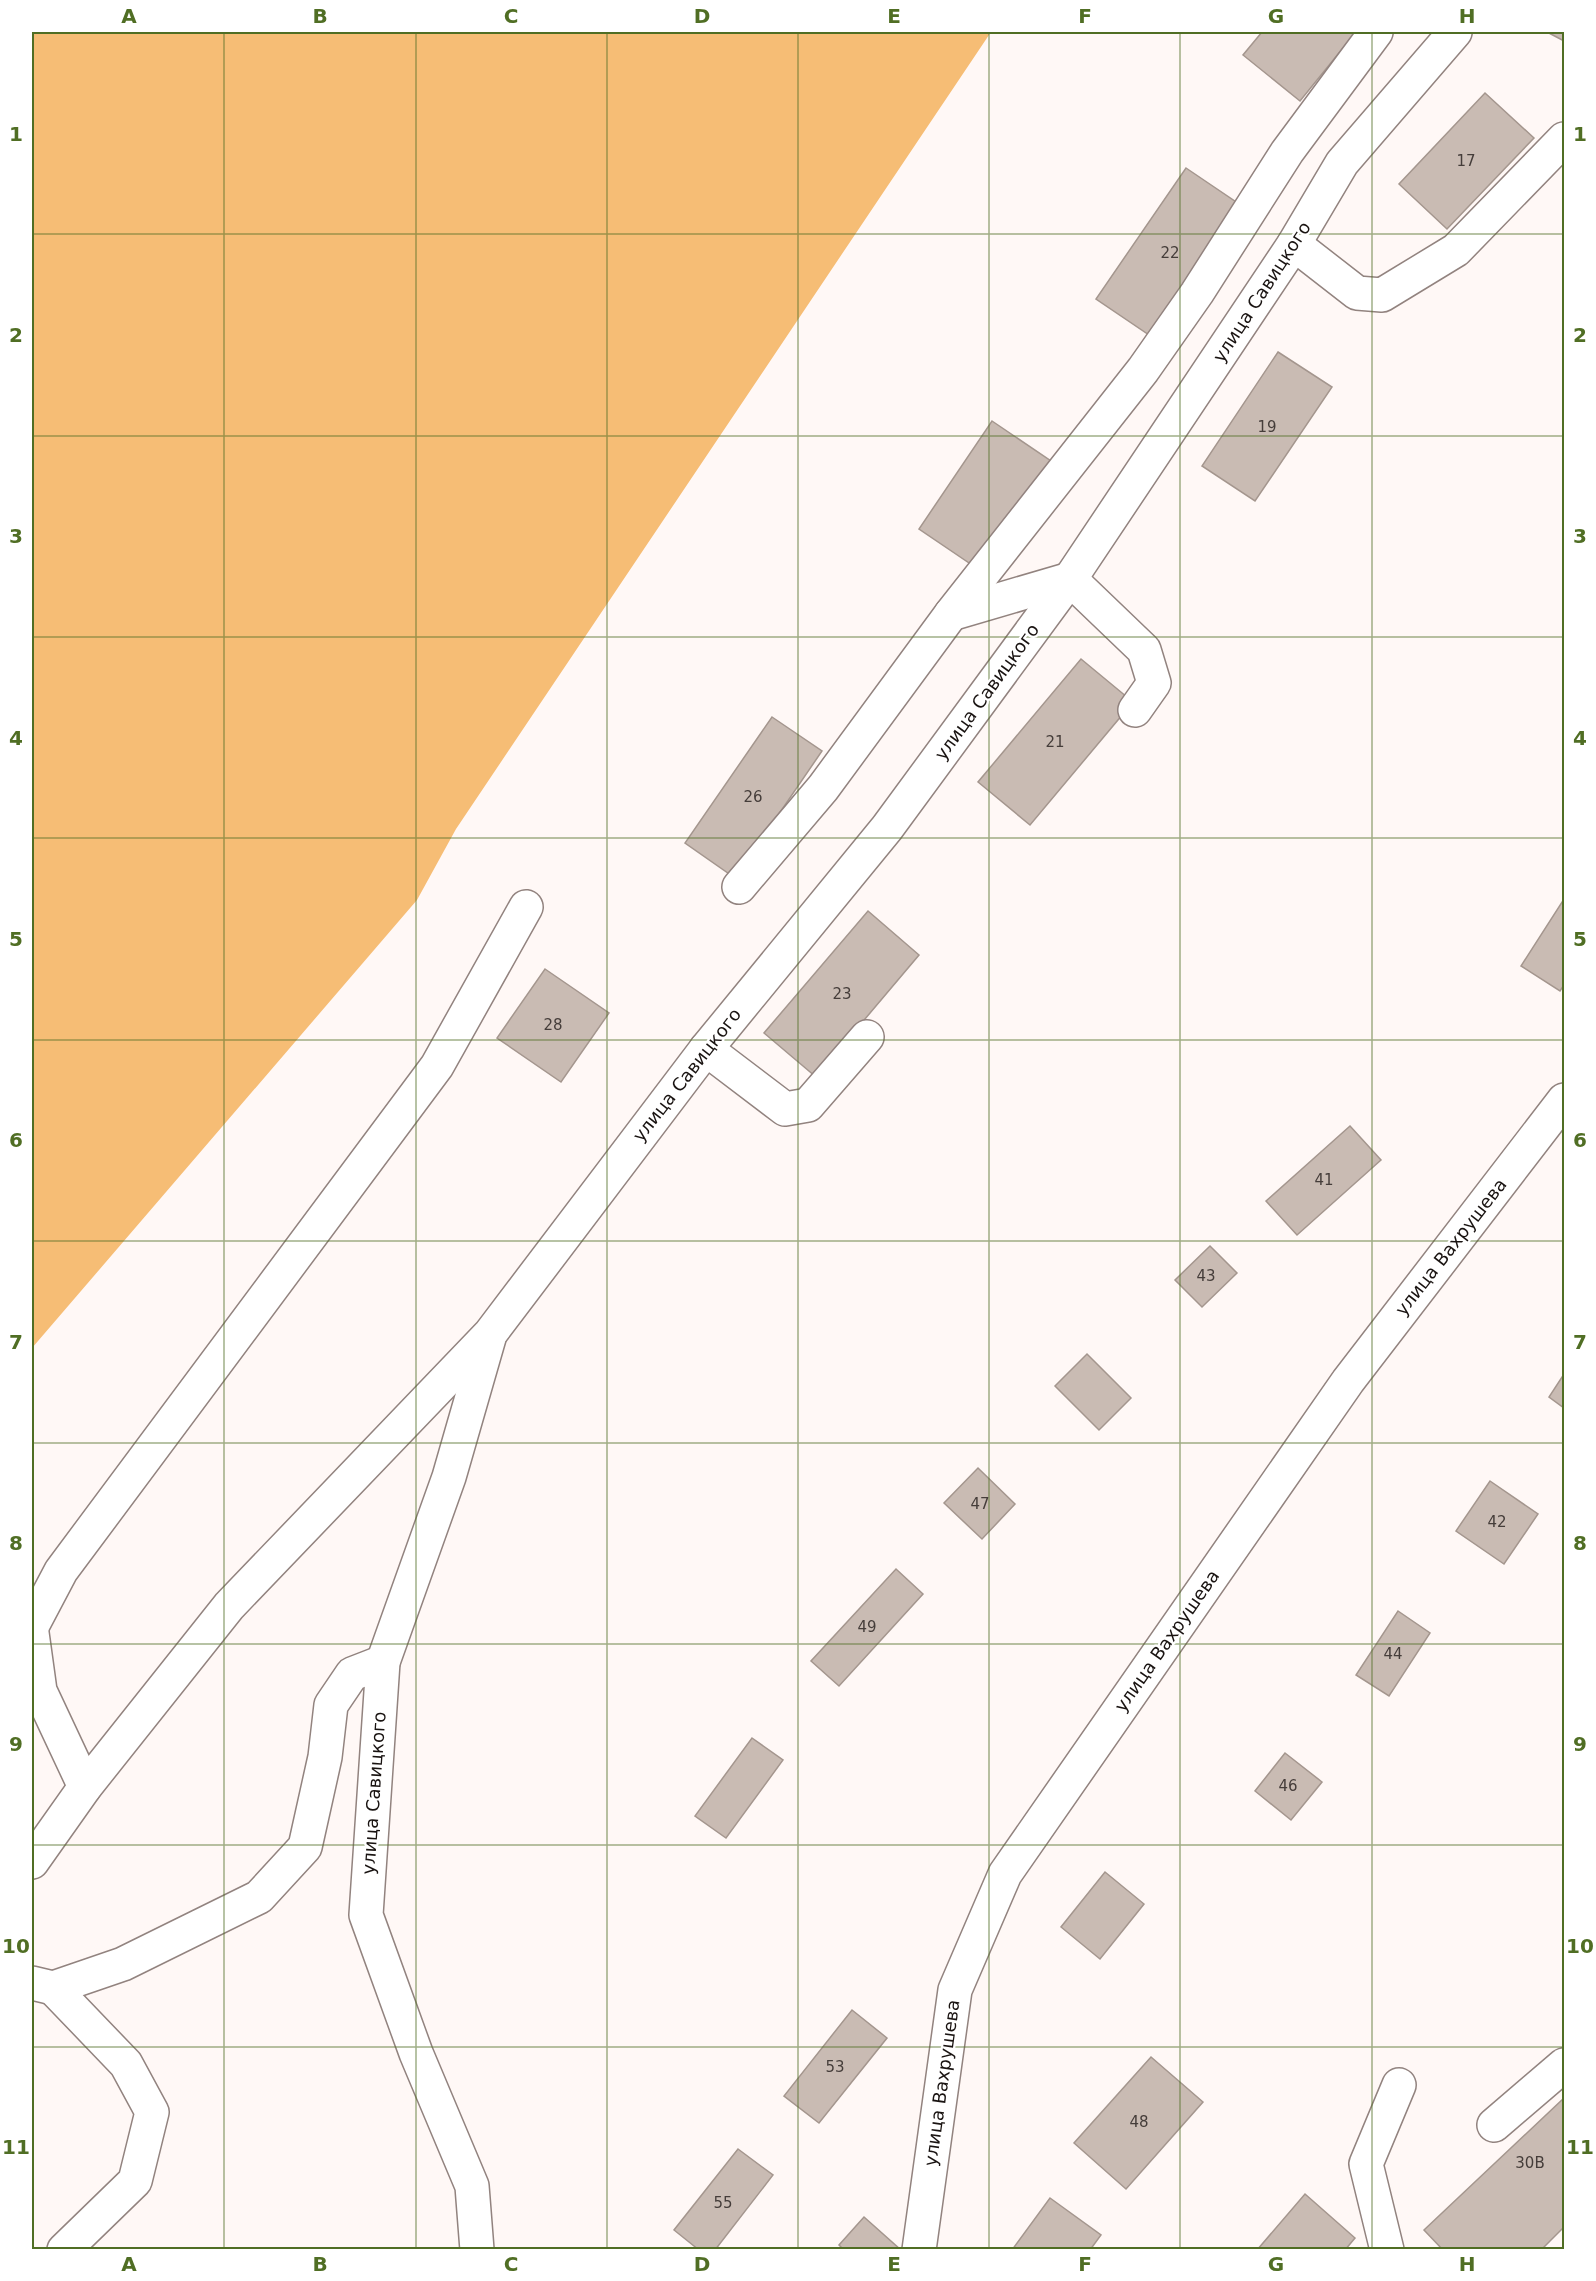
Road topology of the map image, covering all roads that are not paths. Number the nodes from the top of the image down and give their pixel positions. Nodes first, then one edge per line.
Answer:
1 (1376, 32) edge
2 (1455, 32) edge
3 (1564, 139) edge
4 (1294, 244) junction
5 (1070, 579) junction
6 (951, 614) junction
7 (1135, 711) dead end
8 (739, 887) dead end
9 (526, 908) dead end
10 (867, 1037) dead end
11 (706, 1049) junction
12 (1564, 1100) edge
13 (490, 1334) junction
14 (32, 1626) edge
15 (32, 1633) edge
16 (383, 1662) junction
17 (85, 1787) junction
18 (32, 1862) edge
19 (42, 1985) edge
20 (1564, 2065) edge
21 (1400, 2085) dead end
22 (1494, 2126) dead end
23 (64, 2250) edge
24 (477, 2250) edge
25 (919, 2250) edge
26 (1387, 2250) edge

1 - 6 street
2 - 4 street, улица Савицкого
3 - 4 street
4 - 5 street, улица Савицкого
5 - 6 street
5 - 7 street
5 - 11 street, улица Савицкого
6 - 8 street
9 - 14 street
10 - 11 street
11 - 13 street, улица Савицкого
12 - 25 street, улица Вахрушева
13 - 16 street, улица Савицкого
13 - 17 street, улица Савицкого
15 - 17 street
16 - 19 street
16 - 24 street, улица Савицкого
17 - 18 street, улица Савицкого
19 - 23 street
20 - 22 street
21 - 26 street

